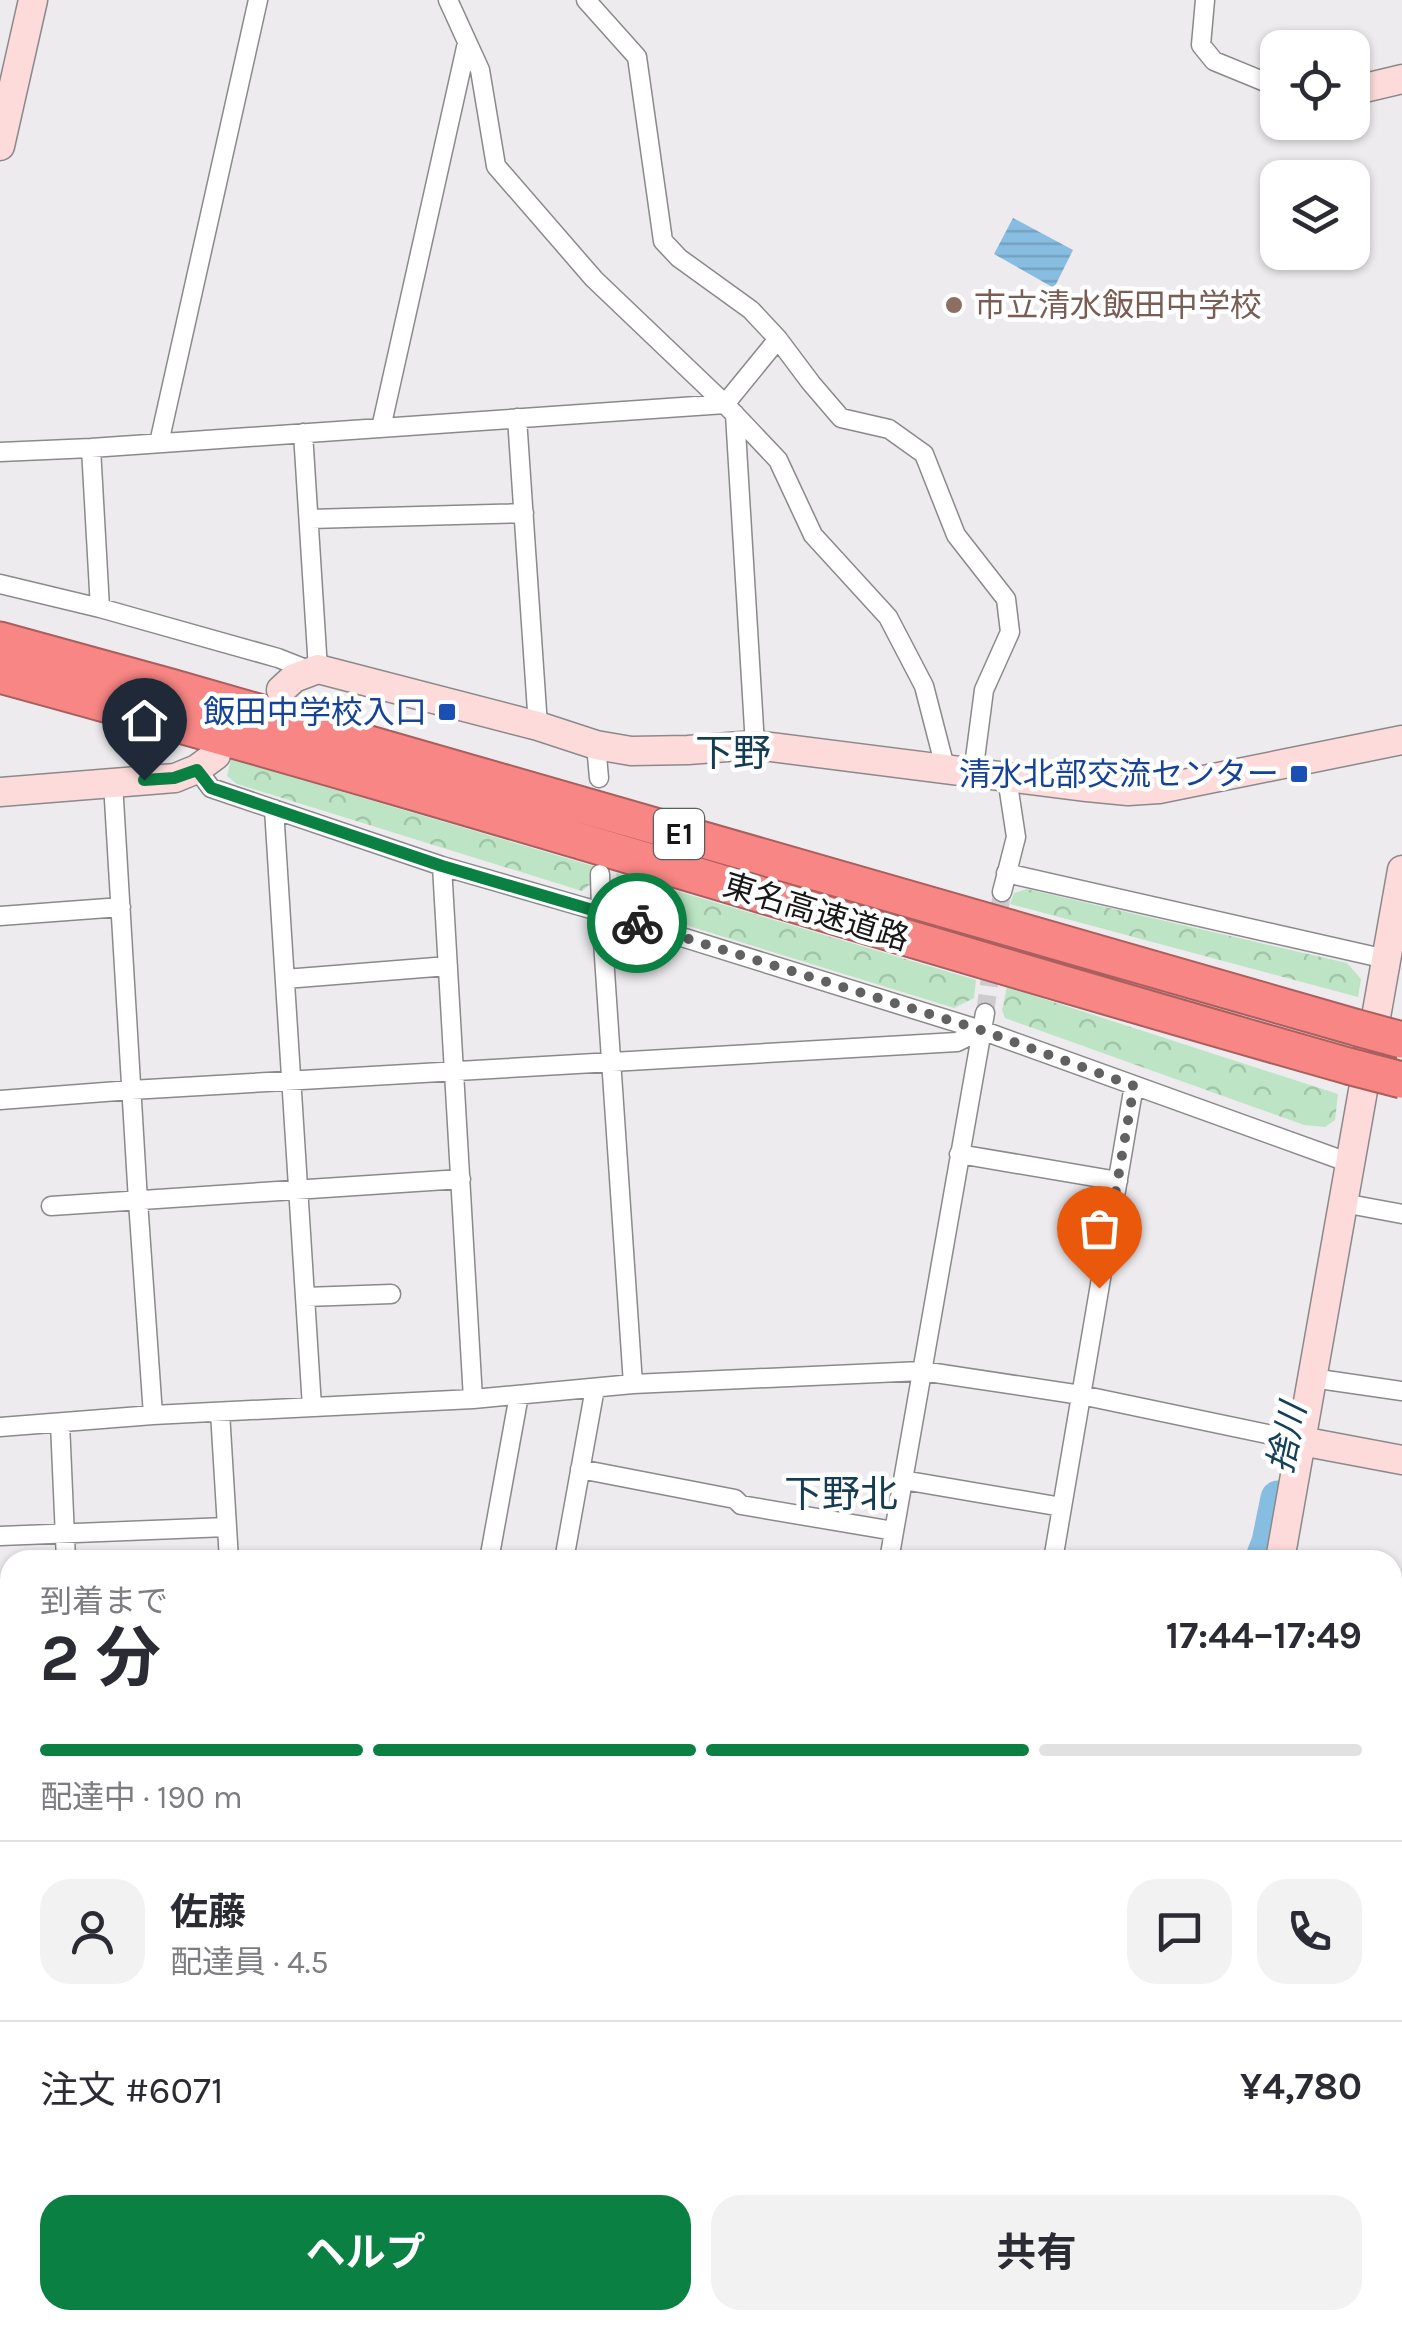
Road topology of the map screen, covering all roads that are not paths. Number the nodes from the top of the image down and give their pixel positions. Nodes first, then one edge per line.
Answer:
1 (33, 0) edge
2 (258, 0) edge
3 (448, 0) edge
4 (586, 0) edge
5 (1205, 0) edge
6 (468, 42) junction
7 (1402, 79) edge
8 (1260, 80) edge
9 (1370, 87) edge
10 (0, 146) edge
11 (778, 339) junction
12 (730, 409) junction
13 (517, 418) junction
14 (381, 428) junction
15 (304, 433) junction
16 (159, 443) junction
17 (90, 448) junction
18 (0, 452) edge
19 (524, 513) junction
20 (310, 518) junction
21 (0, 584) edge
22 (100, 608) junction
23 (0, 640) edge
24 (315, 670) junction
25 (0, 675) edge
26 (280, 690) dead end
27 (538, 726) junction
28 (1402, 740) edge
29 (596, 745) junction
30 (754, 745) junction
31 (207, 762) joint
32 (960, 772) junction
33 (599, 778) dead end
34 (1007, 778) junction
35 (114, 783) junction
36 (0, 792) edge
37 (274, 809) junction
38 (442, 866) junction
39 (1402, 870) edge
40 (1006, 873) junction
41 (600, 874) dead end
42 (1002, 892) tunnel mouth
43 (120, 907) junction
44 (601, 912) junction
45 (0, 916) edge
46 (1386, 959) junction
47 (448, 966) junction
48 (285, 978) junction
49 (983, 1021) junction
50 (1358, 1022) junction
51 (1402, 1027) edge
52 (1402, 1040) edge
53 (611, 1061) junction
54 (454, 1071) junction
55 (292, 1080) junction
56 (1402, 1080) edge
57 (1134, 1086) junction
58 (132, 1090) junction
59 (0, 1100) edge
60 (960, 1154) junction
61 (1350, 1163) junction
62 (460, 1178) junction
63 (1118, 1182) junction
64 (298, 1190) junction
65 (138, 1201) junction
66 (1343, 1203) junction
67 (51, 1206) dead end
68 (1402, 1214) edge
69 (391, 1294) dead end
70 (306, 1296) junction
71 (922, 1370) junction
72 (1312, 1378) junction
73 (633, 1384) junction
74 (595, 1388) junction
75 (1402, 1391) edge
76 (519, 1395) junction
77 (1081, 1395) junction
78 (473, 1399) junction
79 (312, 1407) junction
80 (220, 1412) junction
81 (153, 1415) junction
82 (60, 1423) junction
83 (0, 1427) edge
84 (1301, 1441) junction
85 (1402, 1460) edge
86 (580, 1469) junction
87 (903, 1480) junction
88 (1062, 1508) junction
89 (227, 1527) junction
90 (894, 1531) junction
91 (64, 1533) junction
92 (0, 1536) edge
93 (65, 1550) edge
94 (228, 1550) edge
95 (492, 1550) edge
96 (566, 1550) edge
97 (891, 1550) edge
98 (1055, 1550) edge
99 (1282, 1550) edge

1 - 10 street
2 - 16 street
3 - 6 street
4 - 11 street
5 - 8 street
6 - 12 street
6 - 14 street
7 - 9 street
11 - 12 street
11 - 32 street
12 - 13 street
12 - 30 street
12 - 32 street
13 - 14 street
13 - 19 street
14 - 15 street
15 - 16 street
15 - 20 street
16 - 17 street
17 - 18 street
17 - 22 street
19 - 20 street
19 - 27 street
20 - 24 street
21 - 22 street
22 - 24 street
23 - 50 highway, 東名高速道路 / E1
24 - 26 street
24 - 27 street
25 - 56 highway, 東名高速道路 / E1, bridge
27 - 29 street
28 - 34 street
29 - 30 street
29 - 33 street
30 - 32 street
31 - 35 street
31 - 37 street
32 - 34 street
34 - 40 street
35 - 36 street
35 - 43 street
37 - 38 street
37 - 48 street
38 - 44 street
38 - 47 street
39 - 46 street
40 - 42 street
40 - 46 street
41 - 44 street
43 - 45 street
43 - 58 street
44 - 49 street
44 - 53 street
46 - 61 street
47 - 48 street
47 - 54 street
48 - 55 street
49 - 53 street
49 - 57 street
49 - 60 street
50 - 51 highway
50 - 52 highway, 東名高速道路 / E1, bridge
53 - 54 street
53 - 73 street
54 - 55 street
54 - 62 street
55 - 58 street
55 - 64 street
57 - 61 street
57 - 63 street
58 - 59 street
58 - 65 street
60 - 63 street
60 - 71 street
61 - 66 street
62 - 64 street
62 - 78 street
63 - 77 street
64 - 65 street
64 - 70 street
65 - 67 street
65 - 81 street
66 - 68 street
66 - 72 street
69 - 70 street
70 - 79 street
71 - 73 street
71 - 77 street
71 - 87 street
72 - 75 street
72 - 84 street
73 - 74 street
74 - 76 street
74 - 86 street
76 - 78 street
76 - 95 street
77 - 84 street
77 - 88 street
78 - 79 street
79 - 80 street
80 - 81 street
80 - 89 street
81 - 82 street
82 - 83 street
82 - 91 street
84 - 85 street
84 - 99 street
86 - 90 street
86 - 96 street
87 - 88 street
87 - 90 street
88 - 98 street
89 - 91 street
89 - 94 street
90 - 97 street
91 - 92 street
91 - 93 street

